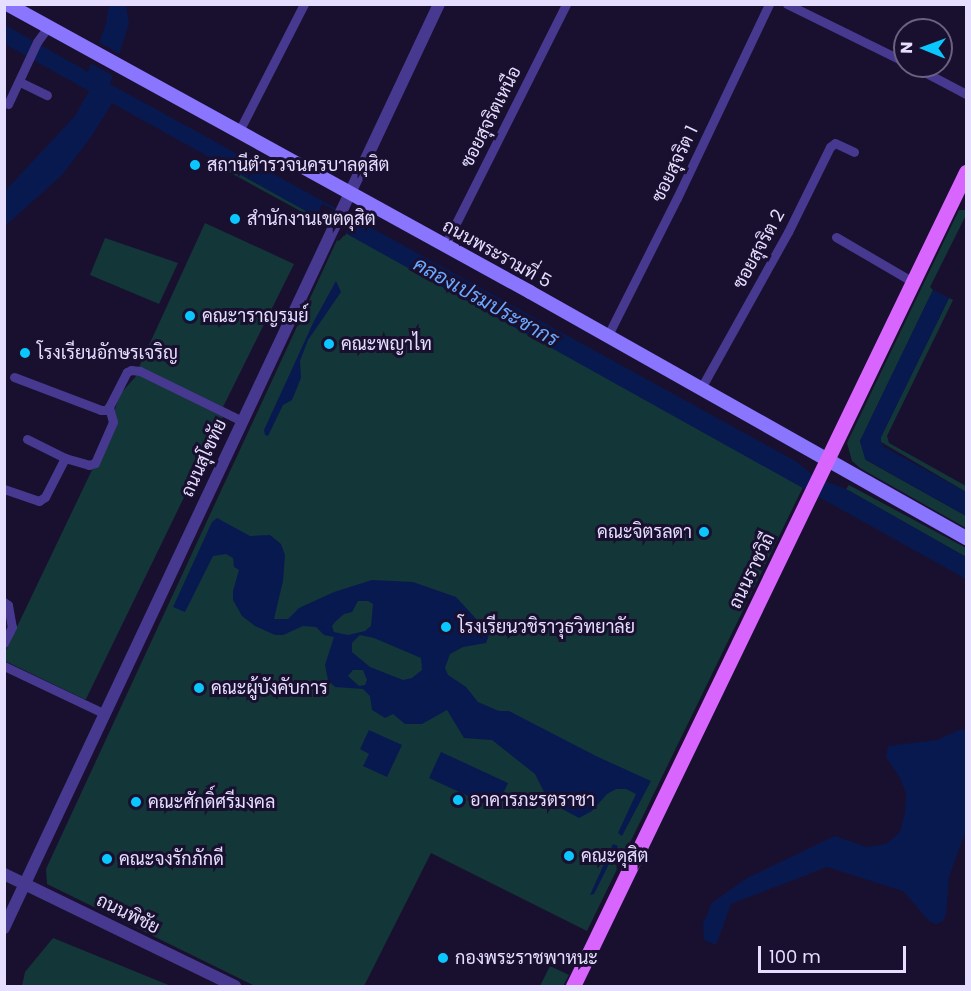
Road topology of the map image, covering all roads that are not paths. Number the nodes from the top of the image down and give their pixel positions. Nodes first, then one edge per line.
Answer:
1 (7, 4) edge
2 (304, 4) edge
3 (439, 4) edge
4 (566, 4) edge
5 (769, 4) edge
6 (787, 4) edge
7 (51, 29) junction
8 (893, 56) edge
9 (936, 78) edge
10 (20, 82) junction
11 (966, 94) edge
12 (47, 95) dead end
13 (8, 104) dead end
14 (238, 133) junction
15 (854, 152) dead end
16 (966, 172) edge
17 (349, 193) junction
18 (836, 237) dead end
19 (445, 245) junction
20 (913, 282) junction
21 (607, 337) junction
22 (14, 377) dead end
23 (700, 390) junction
24 (109, 410) junction
25 (242, 421) junction
26 (27, 439) dead end
27 (65, 458) junction
28 (826, 460) junction
29 (4, 489) edge
30 (966, 538) edge
31 (4, 602) edge
32 (4, 643) edge
33 (4, 666) edge
34 (105, 714) junction
35 (4, 874) edge
36 (25, 884) junction
37 (4, 928) edge
38 (235, 987) edge
39 (573, 987) edge

1 - 7 main road, ถนนพระรามที่ 5
2 - 14 street
3 - 17 street, ถนนสุโขทัย
4 - 19 street, ซอยสุจริตเหนือ
5 - 21 street, ซอยสุจริต 1
6 - 8 street
7 - 10 street
7 - 14 main road, ถนนพระรามที่ 5
9 - 11 street
10 - 12 street
10 - 13 street
14 - 17 main road, ถนนพระรามที่ 5
15 - 23 street, ซอยสุจริต 2
16 - 20 main road, ถนนราชวิถี
17 - 19 main road, ถนนพระรามที่ 5
17 - 25 street, ถนนสุโขทัย
18 - 20 street
19 - 21 main road, ถนนพระรามที่ 5
20 - 28 main road, ถนนราชวิถี
21 - 23 main road, ถนนพระรามที่ 5
22 - 24 street
23 - 28 main road, ถนนพระรามที่ 5
24 - 25 street
24 - 27 street
25 - 34 street, ถนนสุโขทัย
26 - 27 street
27 - 29 street
28 - 30 main road, ถนนพระรามที่ 5
28 - 39 main road, ถนนราชวิถี
31 - 32 street
33 - 34 street
34 - 36 street, ถนนสุโขทัย
35 - 36 street, ถนนพิชัย
36 - 37 street, ถนนสุโขทัย
36 - 38 street, ถนนพิชัย

